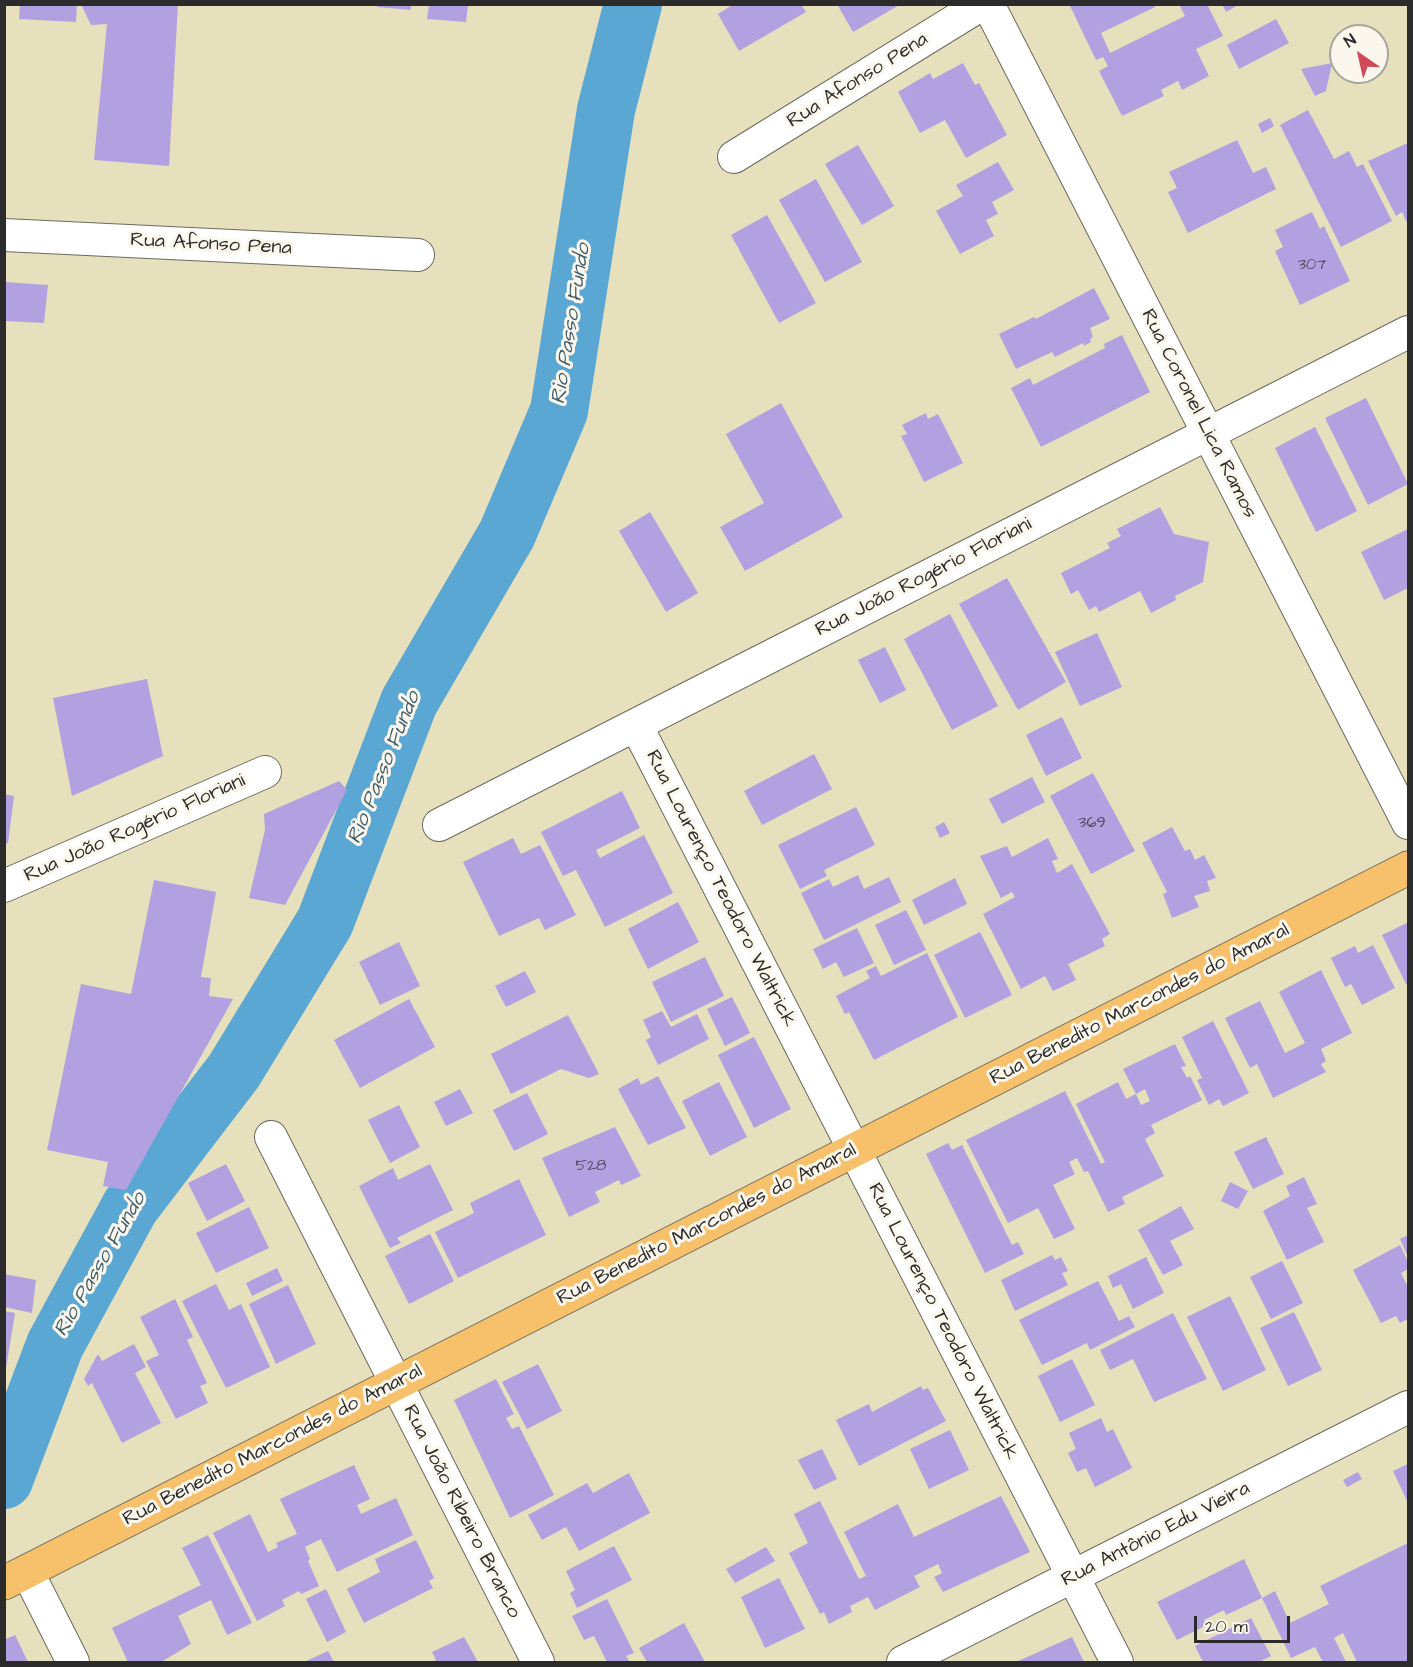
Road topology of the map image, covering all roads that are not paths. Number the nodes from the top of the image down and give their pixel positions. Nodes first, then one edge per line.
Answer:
1 (982, 4) edge
2 (988, 4) edge
3 (734, 157) dead end
4 (4, 235) edge
5 (418, 255) dead end
6 (1408, 332) edge
7 (1208, 434) junction
8 (636, 724) junction
9 (265, 772) dead end
10 (1408, 824) edge
11 (439, 825) dead end
12 (1408, 868) edge
13 (4, 886) edge
14 (271, 1137) dead end
15 (854, 1150) junction
16 (396, 1383) junction
17 (1408, 1407) edge
18 (16, 1577) edge
19 (1073, 1577) junction
20 (73, 1662) edge
21 (538, 1662) edge
22 (903, 1662) edge
23 (1117, 1662) edge

1 - 3 street, Rua Afonso Pena
2 - 7 street, Rua Coronel Lica Ramos
4 - 5 street, Rua Afonso Pena
6 - 7 street, Rua João Rogério Floriani
7 - 8 street, Rua João Rogério Floriani
7 - 10 street, Rua Coronel Lica Ramos
8 - 11 street, Rua João Rogério Floriani
8 - 15 street, Rua Lourenço Teodoro Waltrick
9 - 13 street, Rua João Rogério Floriani
12 - 15 main road, Rua Benedito Marcondes do Amaral
14 - 16 street, Rua João Ribeiro Branco
15 - 16 main road, Rua Benedito Marcondes do Amaral
15 - 19 street, Rua Lourenço Teodoro Waltrick
16 - 18 main road, Rua Benedito Marcondes do Amaral
16 - 21 street, Rua João Ribeiro Branco
17 - 19 street, Rua Antônio Edu Vieira
18 - 20 street
19 - 22 street, Rua Antônio Edu Vieira
19 - 23 street, Rua Lourenço Teodoro Waltrick

